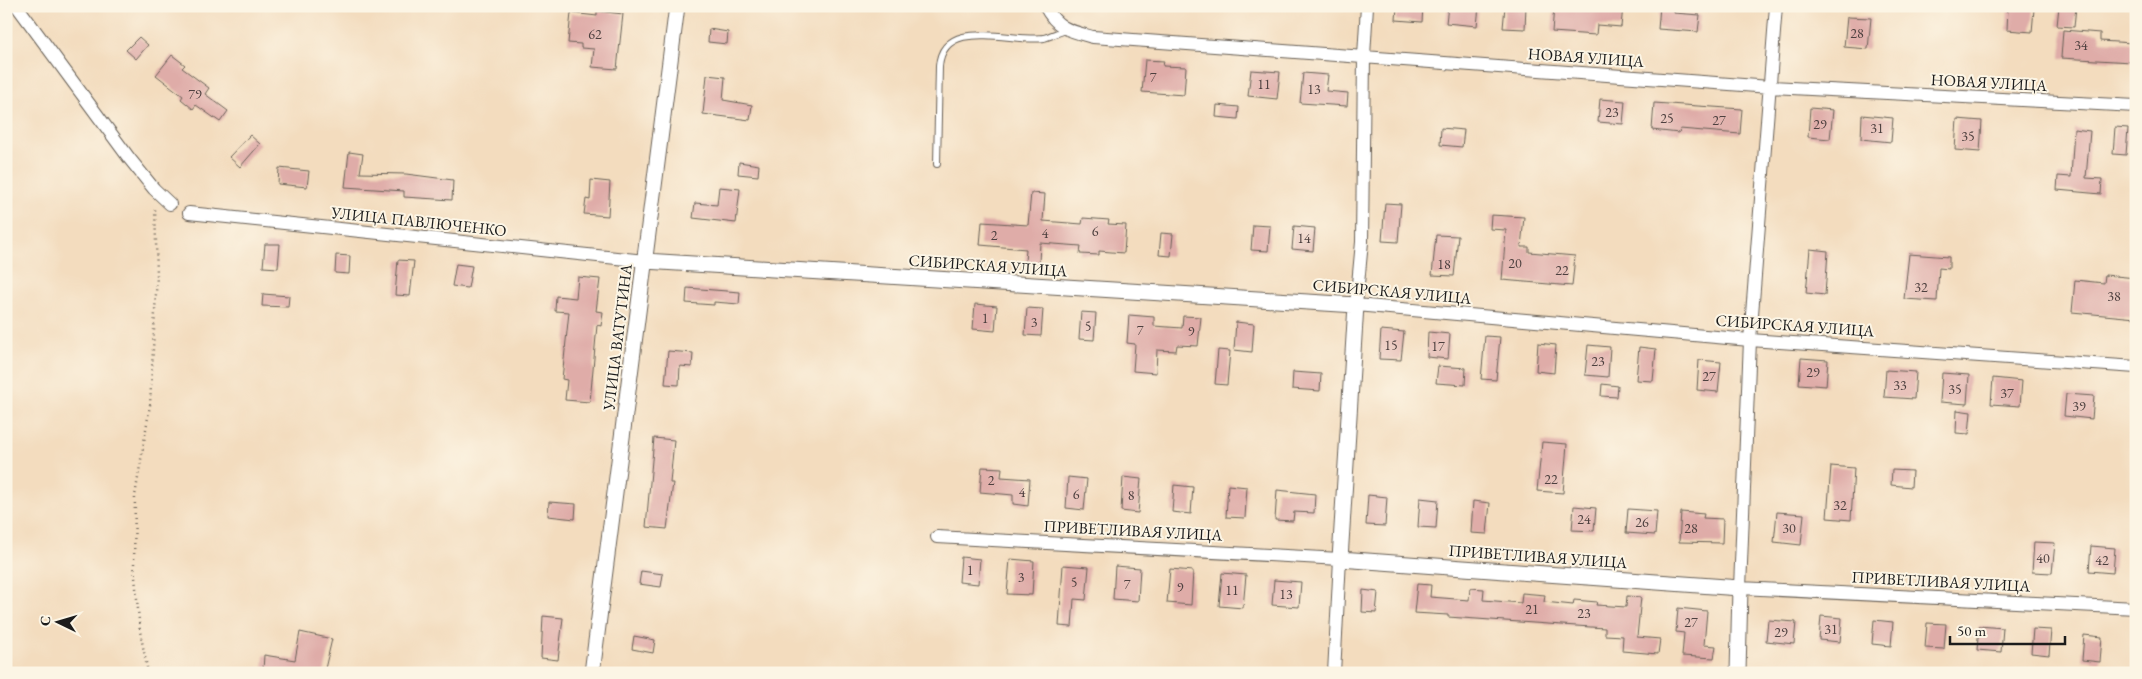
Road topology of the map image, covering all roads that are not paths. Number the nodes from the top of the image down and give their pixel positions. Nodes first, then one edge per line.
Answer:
1 (17, 6) edge
2 (677, 6) edge
3 (1045, 6) edge
4 (1367, 6) edge
5 (1776, 6) edge
6 (1066, 30) junction
7 (1364, 56) junction
8 (1770, 87) junction
9 (2136, 106) edge
10 (936, 164) dead end
11 (170, 204) dead end
12 (189, 213) dead end
13 (645, 261) junction
14 (1356, 305) junction
15 (1750, 340) junction
16 (2136, 367) edge
17 (937, 537) dead end
18 (1340, 559) junction
19 (1740, 588) junction
20 (2136, 608) edge
21 (592, 673) edge
22 (1334, 673) edge
23 (1738, 673) edge

1 - 11 street
2 - 13 street, УЛИЦА ВАТУТИНА
3 - 6 street
4 - 7 street
5 - 8 street
6 - 7 street, НОВАЯ УЛИЦА
6 - 10 lane
7 - 8 street, НОВАЯ УЛИЦА
7 - 14 street
8 - 9 street, НОВАЯ УЛИЦА
8 - 15 street
12 - 13 street, УЛИЦА ПАВЛЮЧЕНКО
13 - 14 street, СИБИРСКАЯ УЛИЦА
13 - 21 street, УЛИЦА ВАТУТИНА
14 - 15 street, СИБИРСКАЯ УЛИЦА
14 - 18 street
15 - 16 street, СИБИРСКАЯ УЛИЦА
15 - 19 street
17 - 18 street, ПРИВЕТЛИВАЯ УЛИЦА
18 - 19 street, ПРИВЕТЛИВАЯ УЛИЦА
18 - 22 street
19 - 20 street, ПРИВЕТЛИВАЯ УЛИЦА
19 - 23 street

